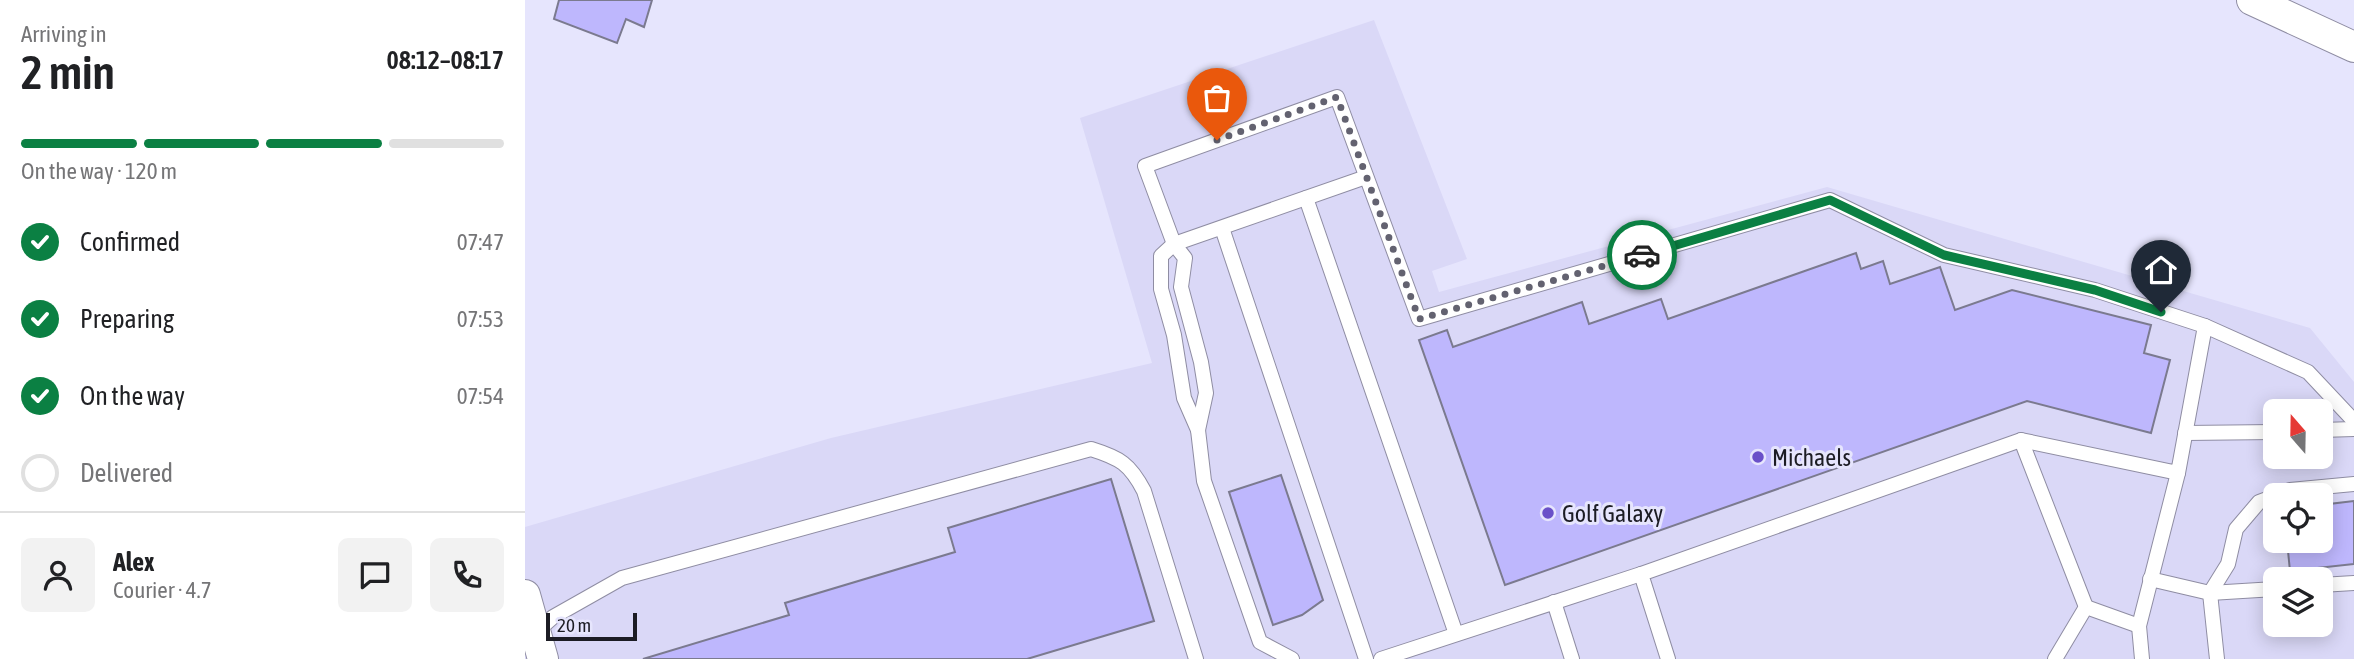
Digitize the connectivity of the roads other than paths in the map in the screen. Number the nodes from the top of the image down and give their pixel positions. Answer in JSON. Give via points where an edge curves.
{"nodes":[{"id":1,"x":2252,"y":0,"type":"edge"},
{"id":2,"x":2354,"y":47,"type":"edge"},
{"id":3,"x":1366,"y":177,"type":"junction"},
{"id":4,"x":1306,"y":198,"type":"junction"},
{"id":5,"x":1222,"y":228,"type":"junction"},
{"id":6,"x":1174,"y":244,"type":"junction"},
{"id":7,"x":2205,"y":326,"type":"junction"},
{"id":8,"x":2354,"y":421,"type":"edge"},
{"id":9,"x":2354,"y":429,"type":"edge"},
{"id":10,"x":1198,"y":430,"type":"junction"},
{"id":11,"x":2333,"y":430,"type":"edge"},
{"id":12,"x":2263,"y":432,"type":"edge"},
{"id":13,"x":2185,"y":433,"type":"junction"},
{"id":14,"x":2021,"y":440,"type":"junction"},
{"id":15,"x":2178,"y":474,"type":"junction"},
{"id":16,"x":2354,"y":484,"type":"edge"},
{"id":17,"x":2333,"y":486,"type":"edge"},
{"id":18,"x":2263,"y":500,"type":"edge"},
{"id":19,"x":1641,"y":574,"type":"junction"},
{"id":20,"x":2150,"y":579,"type":"junction"},
{"id":21,"x":2354,"y":583,"type":"edge"},
{"id":22,"x":2333,"y":584,"type":"edge"},
{"id":23,"x":2263,"y":590,"type":"edge"},
{"id":24,"x":2210,"y":593,"type":"junction"},
{"id":25,"x":525,"y":595,"type":"edge"},
{"id":26,"x":1554,"y":602,"type":"junction"},
{"id":27,"x":2086,"y":607,"type":"junction"},
{"id":28,"x":2140,"y":626,"type":"junction"},
{"id":29,"x":1456,"y":635,"type":"junction"},
{"id":30,"x":539,"y":646,"type":"edge"},
{"id":31,"x":1196,"y":659,"type":"edge"},
{"id":32,"x":1291,"y":659,"type":"edge"},
{"id":33,"x":1366,"y":659,"type":"edge"},
{"id":34,"x":1381,"y":659,"type":"edge"},
{"id":35,"x":1572,"y":659,"type":"edge"},
{"id":36,"x":1668,"y":659,"type":"edge"},
{"id":37,"x":2055,"y":659,"type":"edge"},
{"id":38,"x":2142,"y":659,"type":"edge"},
{"id":39,"x":2217,"y":659,"type":"edge"}],
"edges":[{"from":1,"to":2,"type":"street"},
{"from":3,"to":4,"type":"lane"},
{"from":3,"to":6,"type":"lane","via":[[1337,97],[1145,166]]},
{"from":3,"to":7,"type":"lane","via":[[1419,319],[1830,200],[1944,255],[2095,290]]},
{"from":4,"to":5,"type":"lane"},
{"from":4,"to":29,"type":"lane"},
{"from":5,"to":6,"type":"lane"},
{"from":5,"to":33,"type":"lane"},
{"from":6,"to":10,"type":"lane","via":[[1185,258],[1181,287],[1206,393]]},
{"from":6,"to":10,"type":"lane","via":[[1161,256],[1161,289],[1184,398]]},
{"from":7,"to":8,"type":"lane","via":[[2308,372]]},
{"from":7,"to":13,"type":"lane"},
{"from":9,"to":11,"type":"lane"},
{"from":10,"to":32,"type":"lane","via":[[1205,481],[1260,642]]},
{"from":12,"to":13,"type":"lane"},
{"from":13,"to":15,"type":"lane"},
{"from":14,"to":15,"type":"lane"},
{"from":14,"to":19,"type":"lane"},
{"from":14,"to":27,"type":"lane"},
{"from":15,"to":20,"type":"lane"},
{"from":16,"to":17,"type":"lane"},
{"from":18,"to":24,"type":"lane","via":[[2237,529],[2228,564]]},
{"from":19,"to":26,"type":"lane"},
{"from":19,"to":36,"type":"lane"},
{"from":20,"to":24,"type":"lane"},
{"from":20,"to":28,"type":"lane"},
{"from":21,"to":22,"type":"lane"},
{"from":23,"to":24,"type":"lane"},
{"from":24,"to":39,"type":"lane"},
{"from":25,"to":30,"type":"street"},
{"from":26,"to":29,"type":"lane"},
{"from":26,"to":35,"type":"lane"},
{"from":27,"to":28,"type":"lane"},
{"from":27,"to":37,"type":"lane"},
{"from":28,"to":38,"type":"lane"},
{"from":29,"to":34,"type":"lane"},
{"from":30,"to":31,"type":"lane","via":[[554,617],[622,578],[1091,449],[1114,456],[1134,472],[1144,491]]}]}
